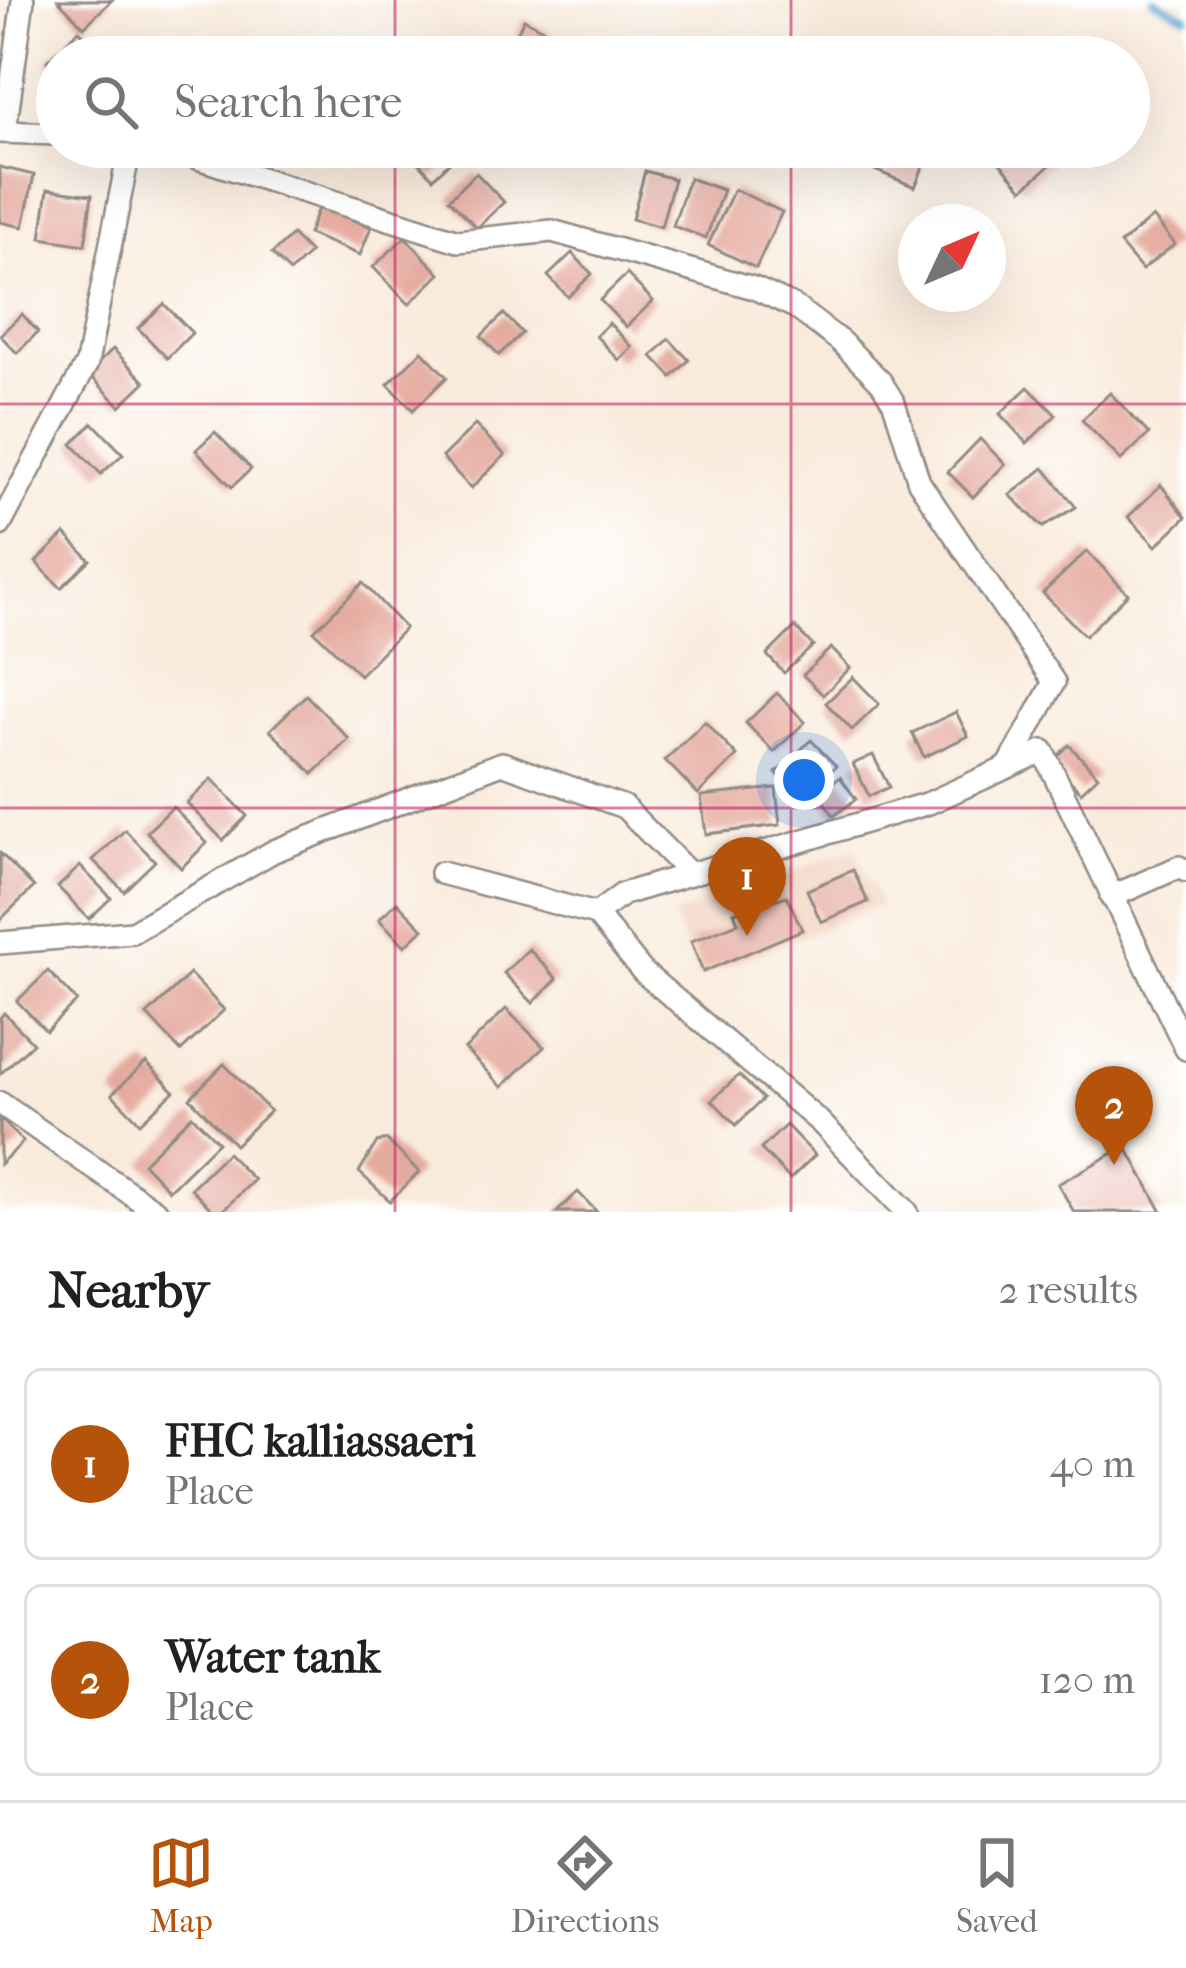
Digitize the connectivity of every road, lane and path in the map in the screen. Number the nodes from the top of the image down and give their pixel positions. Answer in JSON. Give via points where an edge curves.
{"nodes":[{"id":1,"x":23,"y":0,"type":"edge"},
{"id":2,"x":2,"y":132,"type":"edge"},
{"id":3,"x":36,"y":133,"type":"edge"},
{"id":4,"x":126,"y":168,"type":"edge"},
{"id":5,"x":229,"y":168,"type":"edge"},
{"id":6,"x":0,"y":525,"type":"edge"},
{"id":7,"x":1008,"y":767,"type":"junction"},
{"id":8,"x":1186,"y":871,"type":"edge"},
{"id":9,"x":441,"y":873,"type":"dead end"},
{"id":10,"x":690,"y":874,"type":"junction"},
{"id":11,"x":1111,"y":897,"type":"junction"},
{"id":12,"x":596,"y":914,"type":"junction"},
{"id":13,"x":0,"y":943,"type":"edge"},
{"id":14,"x":1186,"y":1049,"type":"edge"},
{"id":15,"x":0,"y":1103,"type":"edge"},
{"id":16,"x":157,"y":1212,"type":"edge"},
{"id":17,"x":907,"y":1212,"type":"edge"}],
"edges":[{"from":1,"to":2,"type":"street"},
{"from":2,"to":3,"type":"street"},
{"from":4,"to":6,"type":"street","via":[[87,363]]},
{"from":5,"to":7,"type":"street","via":[[458,241],[552,231],[754,288],[841,340],[881,382],[919,482],[1054,682]]},
{"from":7,"to":10,"type":"street","via":[[929,803]]},
{"from":7,"to":11,"type":"street","via":[[1043,752]]},
{"from":8,"to":11,"type":"street"},
{"from":9,"to":12,"type":"street"},
{"from":10,"to":12,"type":"street","via":[[622,894]]},
{"from":10,"to":13,"type":"street","via":[[624,807],[502,763],[274,851],[132,932]]},
{"from":11,"to":14,"type":"street"},
{"from":12,"to":17,"type":"street","via":[[643,972],[820,1122]]},
{"from":15,"to":16,"type":"street"}]}
